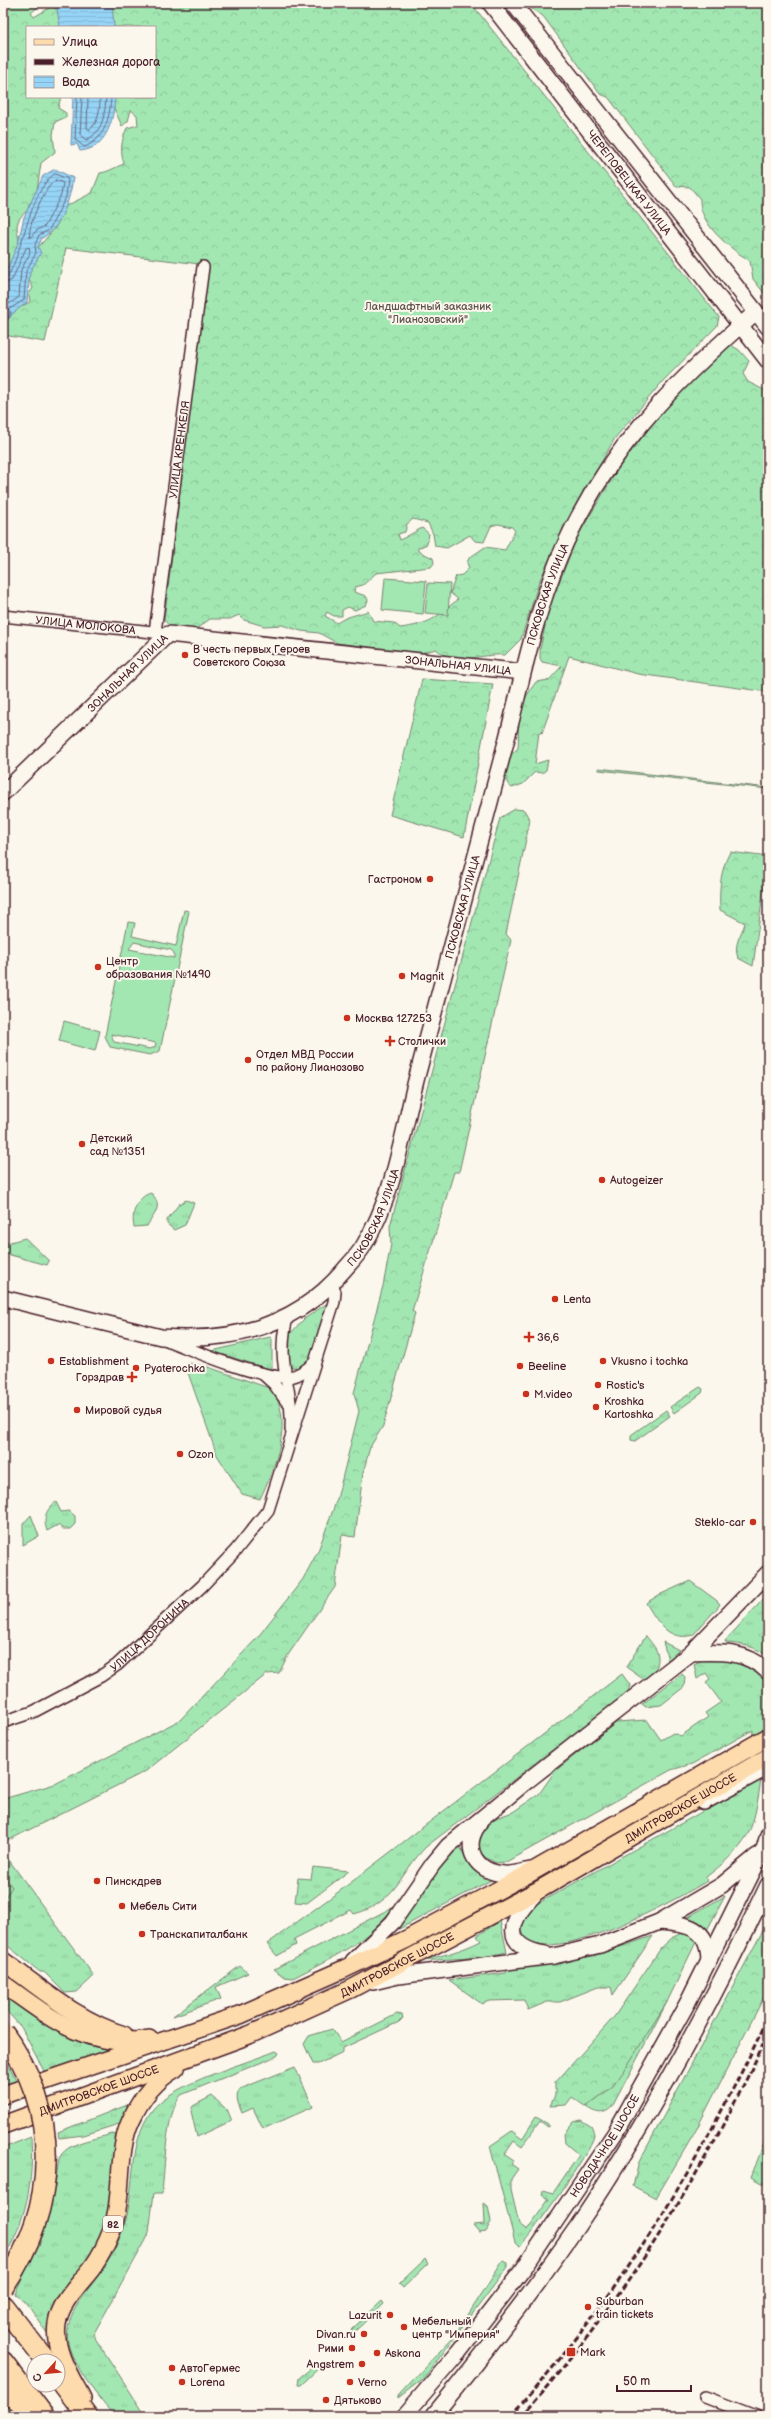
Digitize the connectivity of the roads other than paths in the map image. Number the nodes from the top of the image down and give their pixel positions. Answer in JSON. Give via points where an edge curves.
{"nodes":[{"id":1,"x":490,"y":3,"type":"edge"},
{"id":2,"x":513,"y":3,"type":"edge"},
{"id":3,"x":203,"y":267,"type":"dead end"},
{"id":4,"x":756,"y":312,"type":"junction"},
{"id":5,"x":740,"y":325,"type":"junction"},
{"id":6,"x":768,"y":327,"type":"edge"},
{"id":7,"x":768,"y":361,"type":"edge"},
{"id":8,"x":3,"y":616,"type":"edge"},
{"id":9,"x":162,"y":633,"type":"junction"},
{"id":10,"x":523,"y":672,"type":"junction"},
{"id":11,"x":3,"y":793,"type":"edge"},
{"id":12,"x":332,"y":1284,"type":"junction"},
{"id":13,"x":3,"y":1298,"type":"edge"},
{"id":14,"x":287,"y":1318,"type":"junction"},
{"id":15,"x":161,"y":1337,"type":"junction"},
{"id":16,"x":314,"y":1363,"type":"junction"},
{"id":17,"x":263,"y":1374,"type":"junction"},
{"id":18,"x":284,"y":1377,"type":"junction"},
{"id":19,"x":290,"y":1410,"type":"junction"},
{"id":20,"x":290,"y":1443,"type":"junction"},
{"id":21,"x":768,"y":1573,"type":"edge"},
{"id":22,"x":691,"y":1653,"type":"junction"},
{"id":23,"x":768,"y":1672,"type":"edge"},
{"id":24,"x":3,"y":1722,"type":"edge"},
{"id":25,"x":768,"y":1737,"type":"edge"},
{"id":26,"x":768,"y":1757,"type":"edge"},
{"id":27,"x":768,"y":1767,"type":"edge"},
{"id":28,"x":738,"y":1780,"type":"junction"},
{"id":29,"x":486,"y":1815,"type":"junction"},
{"id":30,"x":767,"y":1844,"type":"edge"},
{"id":31,"x":536,"y":1869,"type":"junction"},
{"id":32,"x":768,"y":1885,"type":"edge"},
{"id":33,"x":537,"y":1891,"type":"junction"},
{"id":34,"x":659,"y":1922,"type":"junction"},
{"id":35,"x":554,"y":1956,"type":"junction"},
{"id":36,"x":709,"y":1960,"type":"junction"},
{"id":37,"x":3,"y":1961,"type":"edge"},
{"id":38,"x":342,"y":1970,"type":"junction"},
{"id":39,"x":3,"y":1984,"type":"edge"},
{"id":40,"x":351,"y":1989,"type":"junction"},
{"id":41,"x":3,"y":2033,"type":"edge"},
{"id":42,"x":183,"y":2034,"type":"junction"},
{"id":43,"x":146,"y":2040,"type":"junction"},
{"id":44,"x":212,"y":2049,"type":"junction"},
{"id":45,"x":3,"y":2095,"type":"edge"},
{"id":46,"x":3,"y":2124,"type":"edge"},
{"id":47,"x":3,"y":2287,"type":"edge"},
{"id":48,"x":3,"y":2306,"type":"edge"},
{"id":49,"x":40,"y":2353,"type":"edge"},
{"id":50,"x":3,"y":2362,"type":"edge"},
{"id":51,"x":66,"y":2388,"type":"edge"},
{"id":52,"x":3,"y":2389,"type":"edge"},
{"id":53,"x":705,"y":2397,"type":"dead end"},
{"id":54,"x":35,"y":2416,"type":"edge"},
{"id":55,"x":44,"y":2416,"type":"edge"},
{"id":56,"x":87,"y":2416,"type":"edge"},
{"id":57,"x":92,"y":2416,"type":"edge"},
{"id":58,"x":404,"y":2416,"type":"edge"},
{"id":59,"x":433,"y":2416,"type":"edge"},
{"id":60,"x":755,"y":2416,"type":"edge"}],
"edges":[{"from":1,"to":5,"type":"main road","name":"ЧЕРЕПОВЕЦКАЯ УЛИЦА"},
{"from":2,"to":4,"type":"main road","name":"ЧЕРЕПОВЕЦКАЯ УЛИЦА"},
{"from":3,"to":9,"type":"street","name":"УЛИЦА КРЕНКЕЛЯ"},
{"from":4,"to":5,"type":"main road","name":"ПСКОВСКАЯ УЛИЦА"},
{"from":4,"to":6,"type":"main road","name":"ЧЕРЕПОВЕЦКАЯ УЛИЦА"},
{"from":5,"to":7,"type":"main road","name":"ЧЕРЕПОВЕЦКАЯ УЛИЦА"},
{"from":5,"to":10,"type":"main road","name":"ПСКОВСКАЯ УЛИЦА","via":[[666,394],[604,473],[559,558],[536,620]]},
{"from":8,"to":9,"type":"street","name":"УЛИЦА МОЛОКОВА"},
{"from":9,"to":10,"type":"main road","name":"ЗОНАЛЬНАЯ УЛИЦА"},
{"from":9,"to":11,"type":"main road","name":"ЗОНАЛЬНАЯ УЛИЦА"},
{"from":10,"to":12,"type":"main road","name":"ПСКОВСКАЯ УЛИЦА","via":[[413,1089],[394,1172],[363,1247]]},
{"from":12,"to":14,"type":"main road","name":"ПСКОВСКАЯ УЛИЦА","via":[[301,1310]]},
{"from":12,"to":16,"type":"street","via":[[335,1292],[334,1302]]},
{"from":13,"to":15,"type":"main road","name":"ПСКОВСКАЯ УЛИЦА"},
{"from":14,"to":15,"type":"main road","name":"ПСКОВСКАЯ УЛИЦА","via":[[263,1327],[215,1337]]},
{"from":14,"to":18,"type":"street","via":[[282,1335]]},
{"from":15,"to":17,"type":"street","via":[[202,1355]]},
{"from":16,"to":18,"type":"street","via":[[303,1372]]},
{"from":16,"to":20,"type":"street"},
{"from":17,"to":18,"type":"street"},
{"from":17,"to":19,"type":"street","via":[[281,1392]]},
{"from":18,"to":19,"type":"street"},
{"from":19,"to":20,"type":"street"},
{"from":20,"to":24,"type":"street","name":"УЛИЦА ДОРОНИНА","via":[[268,1510],[236,1550],[202,1586],[117,1665],[101,1676],[33,1712]]},
{"from":21,"to":22,"type":"main road"},
{"from":22,"to":23,"type":"main road","via":[[734,1653],[755,1661]]},
{"from":22,"to":29,"type":"main road"},
{"from":25,"to":31,"type":"main road","name":"ДМИТРОВСКОЕ ШОССЕ"},
{"from":26,"to":28,"type":"main road","name":"ДМИТРОВСКОЕ ШОССЕ"},
{"from":27,"to":28,"type":"main road"},
{"from":28,"to":33,"type":"main road","name":"ДМИТРОВСКОЕ ШОССЕ"},
{"from":29,"to":31,"type":"main road","via":[[470,1840],[470,1850],[484,1868],[505,1874]]},
{"from":29,"to":38,"type":"main road","via":[[448,1846],[394,1922],[371,1946]]},
{"from":30,"to":34,"type":"main road","via":[[722,1885]]},
{"from":30,"to":36,"type":"main road","name":"НОВОДАЧНОЕ ШОССЕ"},
{"from":31,"to":38,"type":"main road","name":"ДМИТРОВСКОЕ ШОССЕ","via":[[407,1939]]},
{"from":32,"to":59,"type":"main road","name":"НОВОДАЧНОЕ ШОССЕ","via":[[707,2007],[624,2154],[576,2228]]},
{"from":33,"to":35,"type":"main road","via":[[517,1913],[513,1926],[514,1936],[525,1948]]},
{"from":33,"to":40,"type":"main road","name":"ДМИТРОВСКОЕ ШОССЕ"},
{"from":34,"to":35,"type":"main road","via":[[600,1945]]},
{"from":34,"to":36,"type":"main road","via":[[687,1926],[698,1931],[709,1948]]},
{"from":35,"to":40,"type":"main road","via":[[398,1976]]},
{"from":36,"to":58,"type":"main road","name":"НОВОДАЧНОЕ ШОССЕ","via":[[615,2133],[563,2212],[463,2346]]},
{"from":37,"to":43,"type":"main road","via":[[95,2024],[110,2031]]},
{"from":38,"to":42,"type":"main road","name":"ДМИТРОВСКОЕ ШОССЕ","via":[[261,2007]]},
{"from":39,"to":43,"type":"main road","via":[[69,2029],[106,2040]]},
{"from":40,"to":44,"type":"main road","name":"ДМИТРОВСКОЕ ШОССЕ"},
{"from":41,"to":47,"type":"highway","bridge":true,"via":[[28,2073],[39,2102],[47,2160],[44,2187],[30,2240]]},
{"from":42,"to":43,"type":"main road"},
{"from":42,"to":45,"type":"main road","name":"ДМИТРОВСКОЕ ШОССЕ"},
{"from":44,"to":46,"type":"main road","name":"ДМИТРОВСКОЕ ШОССЕ"},
{"from":44,"to":57,"type":"main road","number":"82","via":[[168,2073],[155,2083],[142,2100],[130,2121],[118,2207],[111,2231],[92,2267],[61,2310],[57,2324],[57,2340],[62,2359]]},
{"from":48,"to":49,"type":"highway"},
{"from":50,"to":55,"type":"highway"},
{"from":51,"to":56,"type":"highway"},
{"from":52,"to":54,"type":"highway"},
{"from":53,"to":60,"type":"street"}]}
